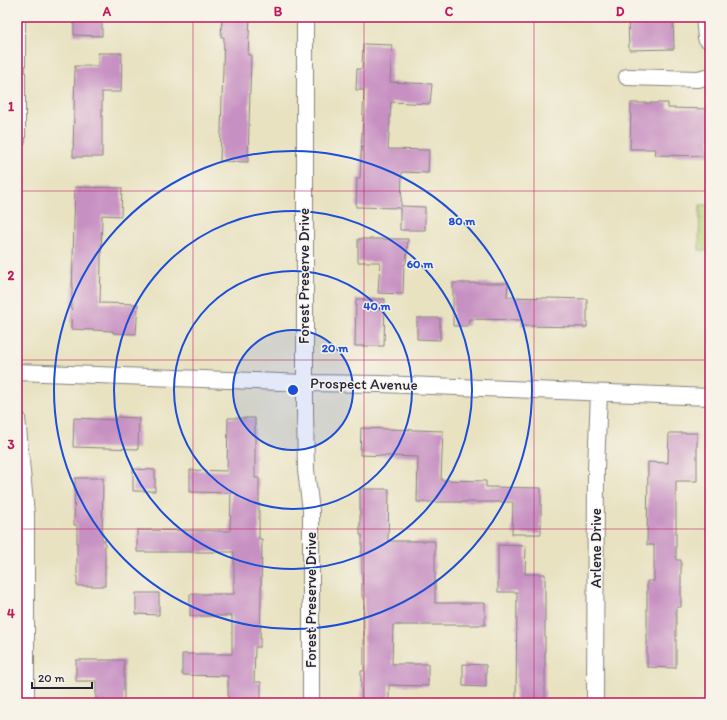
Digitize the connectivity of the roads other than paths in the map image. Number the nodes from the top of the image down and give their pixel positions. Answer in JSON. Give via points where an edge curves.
{"nodes":[{"id":1,"x":17,"y":17,"type":"edge"},
{"id":2,"x":305,"y":17,"type":"edge"},
{"id":3,"x":704,"y":17,"type":"edge"},
{"id":4,"x":710,"y":41,"type":"edge"},
{"id":5,"x":710,"y":76,"type":"edge"},
{"id":6,"x":627,"y":77,"type":"dead end"},
{"id":7,"x":17,"y":141,"type":"edge"},
{"id":8,"x":17,"y":372,"type":"edge"},
{"id":9,"x":305,"y":383,"type":"junction"},
{"id":10,"x":599,"y":393,"type":"junction"},
{"id":11,"x":710,"y":397,"type":"edge"},
{"id":12,"x":17,"y":418,"type":"edge"},
{"id":13,"x":26,"y":703,"type":"edge"},
{"id":14,"x":311,"y":703,"type":"edge"},
{"id":15,"x":595,"y":703,"type":"edge"}],
"edges":[{"from":1,"to":7,"type":"street"},
{"from":2,"to":9,"type":"street","name":"Forest Preserve Drive"},
{"from":3,"to":4,"type":"street","via":[[706,38]]},
{"from":5,"to":6,"type":"street","via":[[698,79]]},
{"from":8,"to":9,"type":"street","name":"Prospect Avenue"},
{"from":9,"to":10,"type":"street","name":"Prospect Avenue"},
{"from":9,"to":14,"type":"street","name":"Forest Preserve Drive","via":[[306,470],[311,511]]},
{"from":10,"to":11,"type":"street","name":"Prospect Avenue"},
{"from":10,"to":15,"type":"street","name":"Arlene Drive","via":[[596,468]]},
{"from":12,"to":13,"type":"street","via":[[26,515]]}]}
